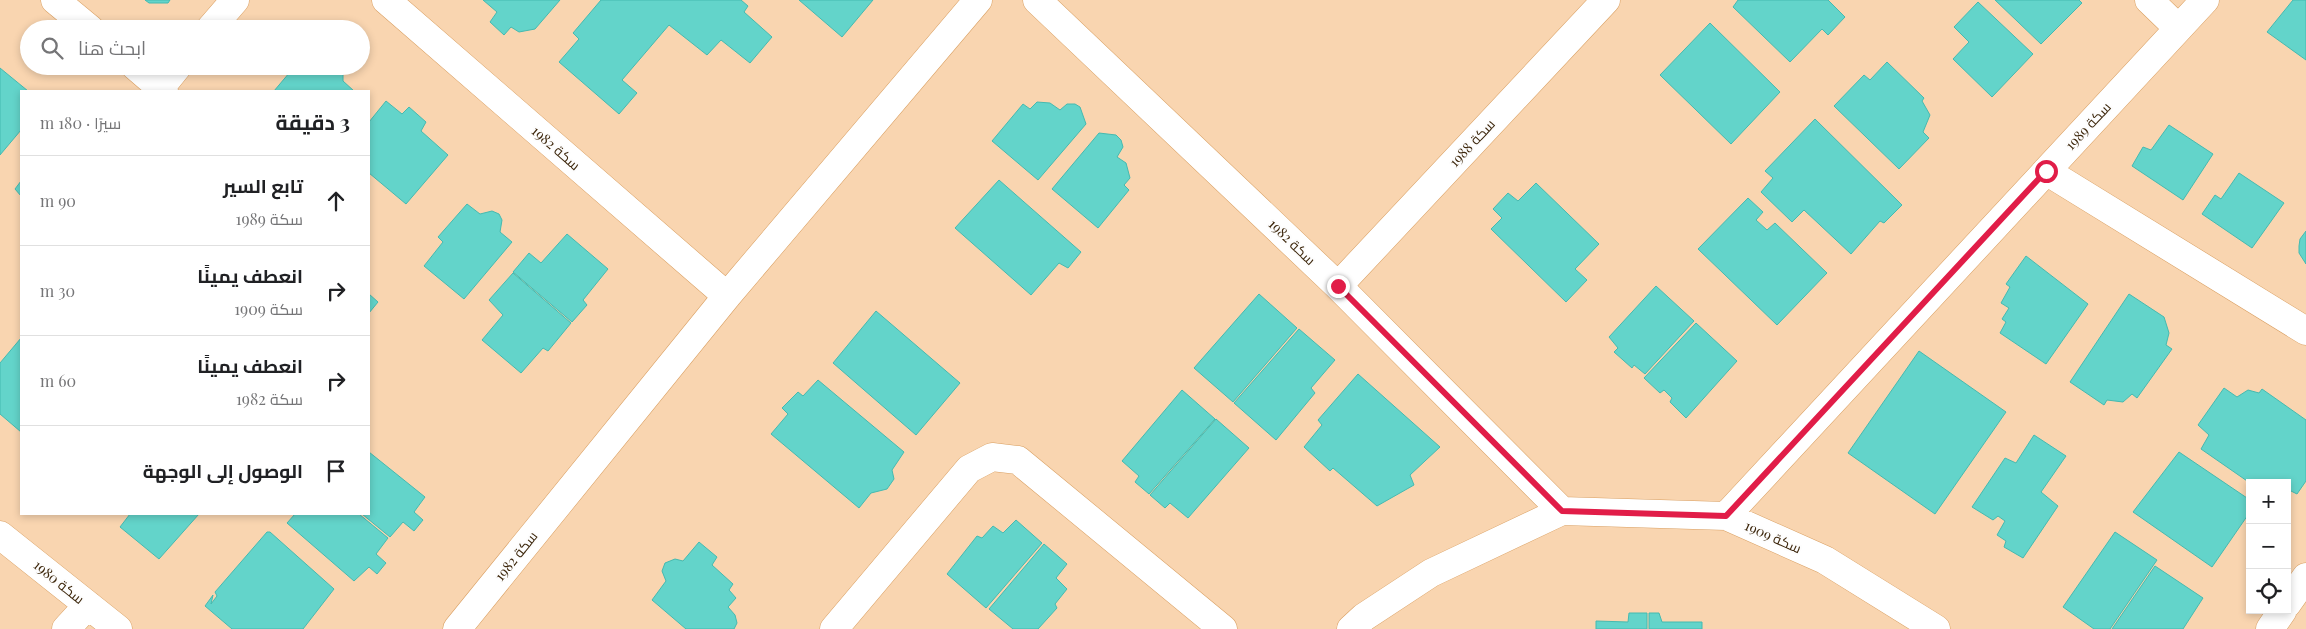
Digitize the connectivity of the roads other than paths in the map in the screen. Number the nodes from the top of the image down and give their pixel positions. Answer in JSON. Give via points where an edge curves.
{"nodes":[{"id":1,"x":55,"y":0,"type":"edge"},
{"id":2,"x":235,"y":0,"type":"edge"},
{"id":3,"x":386,"y":0,"type":"edge"},
{"id":4,"x":978,"y":0,"type":"edge"},
{"id":5,"x":1038,"y":0,"type":"edge"},
{"id":6,"x":1606,"y":0,"type":"edge"},
{"id":7,"x":2149,"y":0,"type":"edge"},
{"id":8,"x":2204,"y":0,"type":"edge"},
{"id":9,"x":79,"y":20,"type":"edge"},
{"id":10,"x":218,"y":20,"type":"edge"},
{"id":11,"x":2178,"y":28,"type":"junction"},
{"id":12,"x":146,"y":75,"type":"edge"},
{"id":13,"x":172,"y":75,"type":"edge"},
{"id":14,"x":162,"y":89,"type":"edge"},
{"id":15,"x":2046,"y":171,"type":"junction"},
{"id":16,"x":1338,"y":286,"type":"junction"},
{"id":17,"x":727,"y":296,"type":"junction"},
{"id":18,"x":2306,"y":331,"type":"edge"},
{"id":19,"x":1562,"y":511,"type":"junction"},
{"id":20,"x":1726,"y":516,"type":"junction"},
{"id":21,"x":0,"y":535,"type":"edge"},
{"id":22,"x":2306,"y":577,"type":"edge"},
{"id":23,"x":2291,"y":598,"type":"edge"},
{"id":24,"x":88,"y":605,"type":"junction"},
{"id":25,"x":2280,"y":614,"type":"edge"},
{"id":26,"x":66,"y":629,"type":"edge"},
{"id":27,"x":118,"y":629,"type":"edge"},
{"id":28,"x":457,"y":629,"type":"edge"},
{"id":29,"x":834,"y":629,"type":"edge"},
{"id":30,"x":1223,"y":629,"type":"edge"},
{"id":31,"x":1351,"y":629,"type":"edge"},
{"id":32,"x":1936,"y":629,"type":"edge"},
{"id":33,"x":2270,"y":629,"type":"edge"}],
"edges":[{"from":1,"to":9,"type":"street"},
{"from":2,"to":10,"type":"street"},
{"from":3,"to":17,"type":"street","name":"سكة 1982"},
{"from":4,"to":17,"type":"street","name":"سكة 1982"},
{"from":5,"to":16,"type":"street","name":"سكة 1982"},
{"from":6,"to":16,"type":"street","name":"سكة 1988"},
{"from":7,"to":11,"type":"street"},
{"from":8,"to":11,"type":"street","name":"سكة 1989"},
{"from":11,"to":15,"type":"street","name":"سكة 1989"},
{"from":12,"to":14,"type":"street"},
{"from":13,"to":14,"type":"street"},
{"from":15,"to":18,"type":"street"},
{"from":15,"to":20,"type":"street","name":"سكة 1989"},
{"from":16,"to":19,"type":"street","name":"سكة 1982"},
{"from":17,"to":28,"type":"street","name":"سكة 1982"},
{"from":19,"to":20,"type":"street","name":"سكة 1909"},
{"from":19,"to":31,"type":"street","name":"سكة 1909","via":[[1432,573]]},
{"from":20,"to":32,"type":"street","name":"سكة 1909","via":[[1825,560]]},
{"from":21,"to":24,"type":"street","name":"سكة 1980"},
{"from":22,"to":23,"type":"street"},
{"from":24,"to":26,"type":"street"},
{"from":24,"to":27,"type":"street","name":"سكة 1980"},
{"from":25,"to":33,"type":"street"},
{"from":29,"to":30,"type":"street","via":[[969,469],[992,457],[1018,460]]}]}
